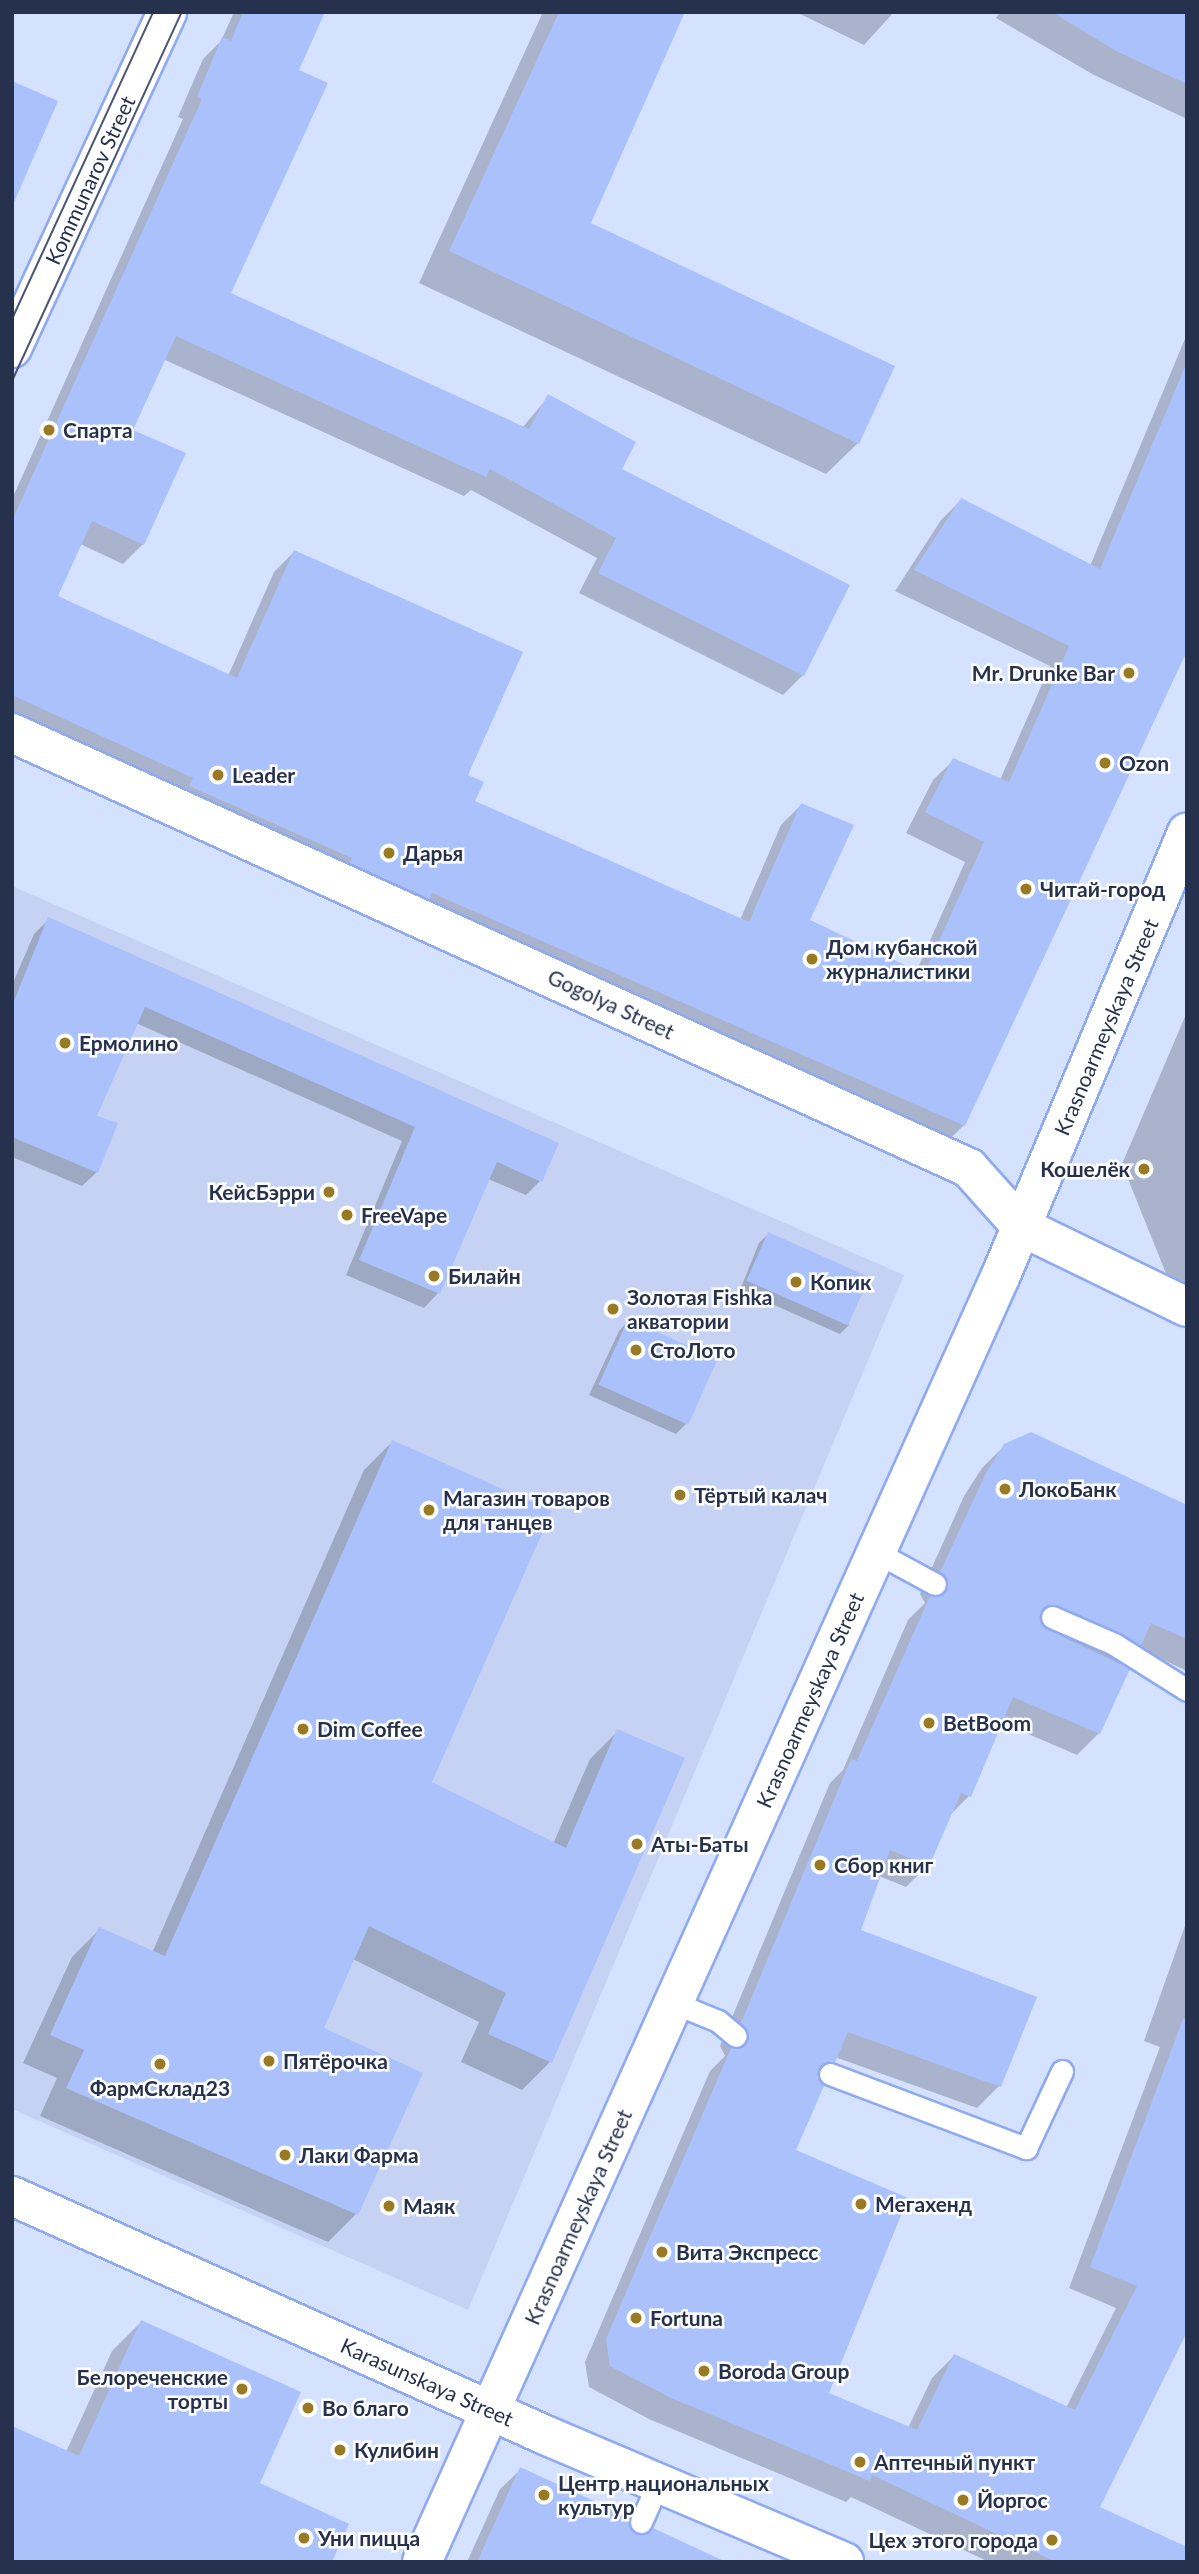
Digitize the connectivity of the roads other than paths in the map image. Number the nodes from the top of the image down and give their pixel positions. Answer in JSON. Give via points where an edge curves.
{"nodes":[{"id":1,"x":167,"y":12,"type":"edge"},
{"id":2,"x":14,"y":340,"type":"edge"},
{"id":3,"x":12,"y":733,"type":"edge"},
{"id":4,"x":1187,"y":834,"type":"edge"},
{"id":5,"x":1021,"y":1227,"type":"junction"},
{"id":6,"x":1187,"y":1307,"type":"edge"},
{"id":7,"x":876,"y":1552,"type":"junction"},
{"id":8,"x":935,"y":1584,"type":"dead end"},
{"id":9,"x":1052,"y":1617,"type":"dead end"},
{"id":10,"x":1187,"y":1690,"type":"edge"},
{"id":11,"x":674,"y":2003,"type":"junction"},
{"id":12,"x":736,"y":2036,"type":"dead end"},
{"id":13,"x":1062,"y":2071,"type":"dead end"},
{"id":14,"x":830,"y":2074,"type":"dead end"},
{"id":15,"x":12,"y":2196,"type":"edge"},
{"id":16,"x":491,"y":2411,"type":"junction"},
{"id":17,"x":658,"y":2483,"type":"junction"},
{"id":18,"x":641,"y":2522,"type":"dead end"},
{"id":19,"x":422,"y":2562,"type":"edge"},
{"id":20,"x":844,"y":2562,"type":"edge"}],
"edges":[{"from":1,"to":2,"type":"street","name":"Kommunarov Street"},
{"from":3,"to":5,"type":"street","name":"Gogolya Street","via":[[969,1168]]},
{"from":4,"to":5,"type":"street","name":"Krasnoarmeyskaya Street"},
{"from":5,"to":6,"type":"street","name":"Gogolya Street"},
{"from":5,"to":7,"type":"street","name":"Krasnoarmeyskaya Street"},
{"from":7,"to":8,"type":"lane"},
{"from":7,"to":11,"type":"street","name":"Krasnoarmeyskaya Street"},
{"from":9,"to":10,"type":"lane","via":[[1114,1644]]},
{"from":11,"to":12,"type":"lane","via":[[718,2021]]},
{"from":11,"to":16,"type":"street","name":"Krasnoarmeyskaya Street"},
{"from":13,"to":14,"type":"lane","via":[[1026,2148]]},
{"from":15,"to":16,"type":"street","name":"Karasunskaya Street"},
{"from":16,"to":17,"type":"street","name":"Karasunskaya Street"},
{"from":16,"to":19,"type":"street","name":"Krasnoarmeyskaya Street"},
{"from":17,"to":18,"type":"lane"},
{"from":17,"to":20,"type":"street","name":"Karasunskaya Street"}]}
